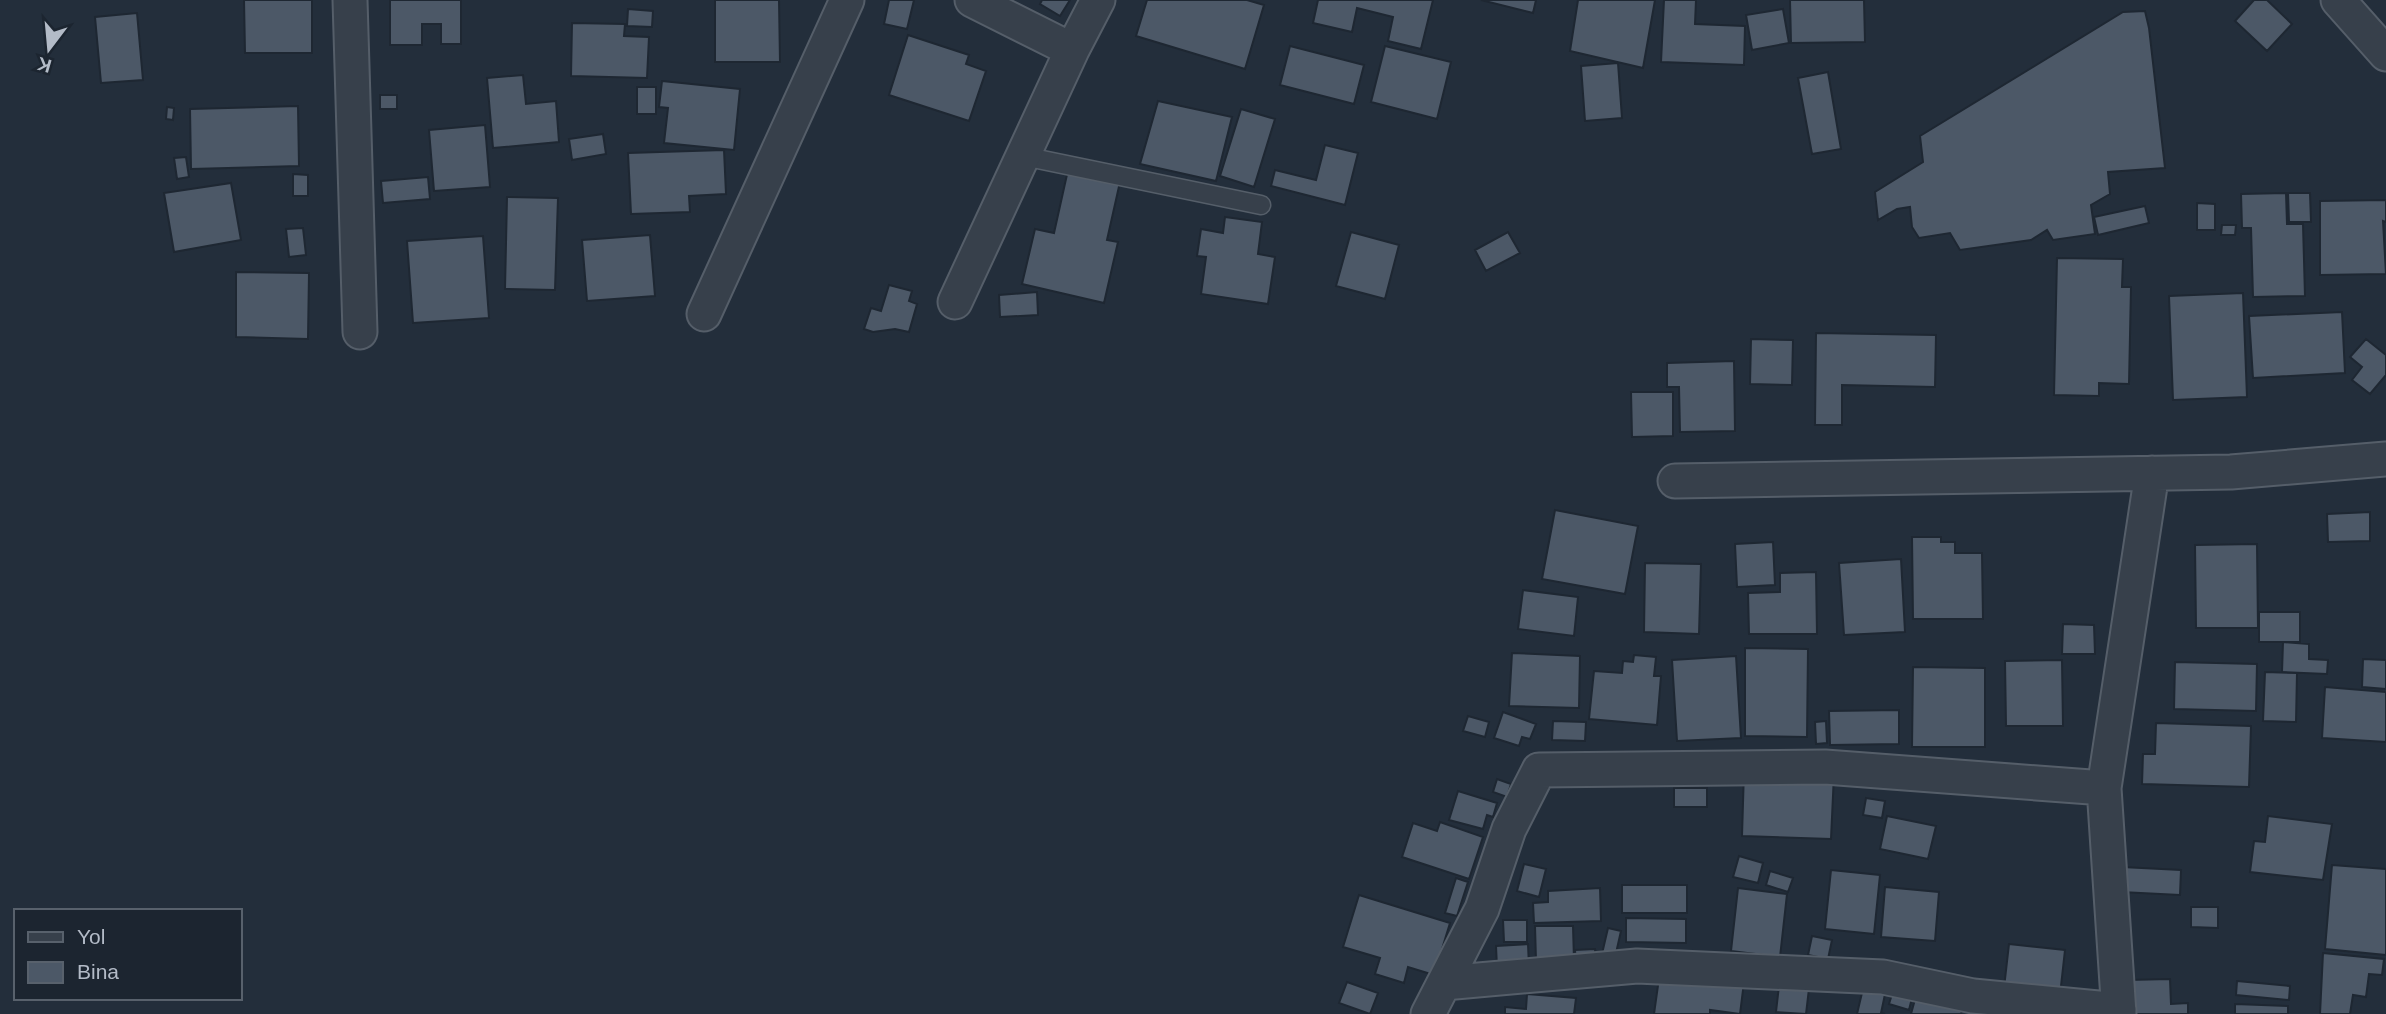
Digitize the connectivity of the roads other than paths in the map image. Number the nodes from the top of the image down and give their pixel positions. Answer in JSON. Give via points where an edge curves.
{"nodes":[{"id":1,"x":350,"y":0,"type":"edge"},
{"id":2,"x":848,"y":0,"type":"edge"},
{"id":3,"x":972,"y":0,"type":"edge"},
{"id":4,"x":1098,"y":0,"type":"edge"},
{"id":5,"x":2338,"y":0,"type":"edge"},
{"id":6,"x":1072,"y":50,"type":"junction"},
{"id":7,"x":2386,"y":54,"type":"edge"},
{"id":8,"x":1023,"y":156,"type":"junction"},
{"id":9,"x":1261,"y":205,"type":"dead end"},
{"id":10,"x":954,"y":302,"type":"dead end"},
{"id":11,"x":704,"y":314,"type":"dead end"},
{"id":12,"x":360,"y":332,"type":"dead end"},
{"id":13,"x":2386,"y":438,"type":"edge"},
{"id":14,"x":2372,"y":460,"type":"edge"},
{"id":15,"x":2152,"y":473,"type":"junction"},
{"id":16,"x":1675,"y":481,"type":"dead end"},
{"id":17,"x":2104,"y":788,"type":"junction"},
{"id":18,"x":1444,"y":983,"type":"junction"},
{"id":19,"x":2119,"y":1012,"type":"edge"},
{"id":20,"x":1427,"y":1014,"type":"edge"}],
"edges":[{"from":1,"to":12,"type":"street"},
{"from":2,"to":11,"type":"street"},
{"from":3,"to":6,"type":"street"},
{"from":4,"to":6,"type":"street"},
{"from":5,"to":7,"type":"street"},
{"from":6,"to":8,"type":"street"},
{"from":8,"to":9,"type":"lane"},
{"from":8,"to":10,"type":"street"},
{"from":13,"to":14,"type":"street"},
{"from":14,"to":15,"type":"street","via":[[2231,472]]},
{"from":15,"to":16,"type":"street"},
{"from":15,"to":17,"type":"street"},
{"from":17,"to":18,"type":"street","via":[[1825,767],[1539,770],[1509,829],[1482,909]]},
{"from":17,"to":19,"type":"street"},
{"from":18,"to":19,"type":"street","via":[[1637,966],[1883,977],[1973,996]]},
{"from":18,"to":20,"type":"street"}]}
